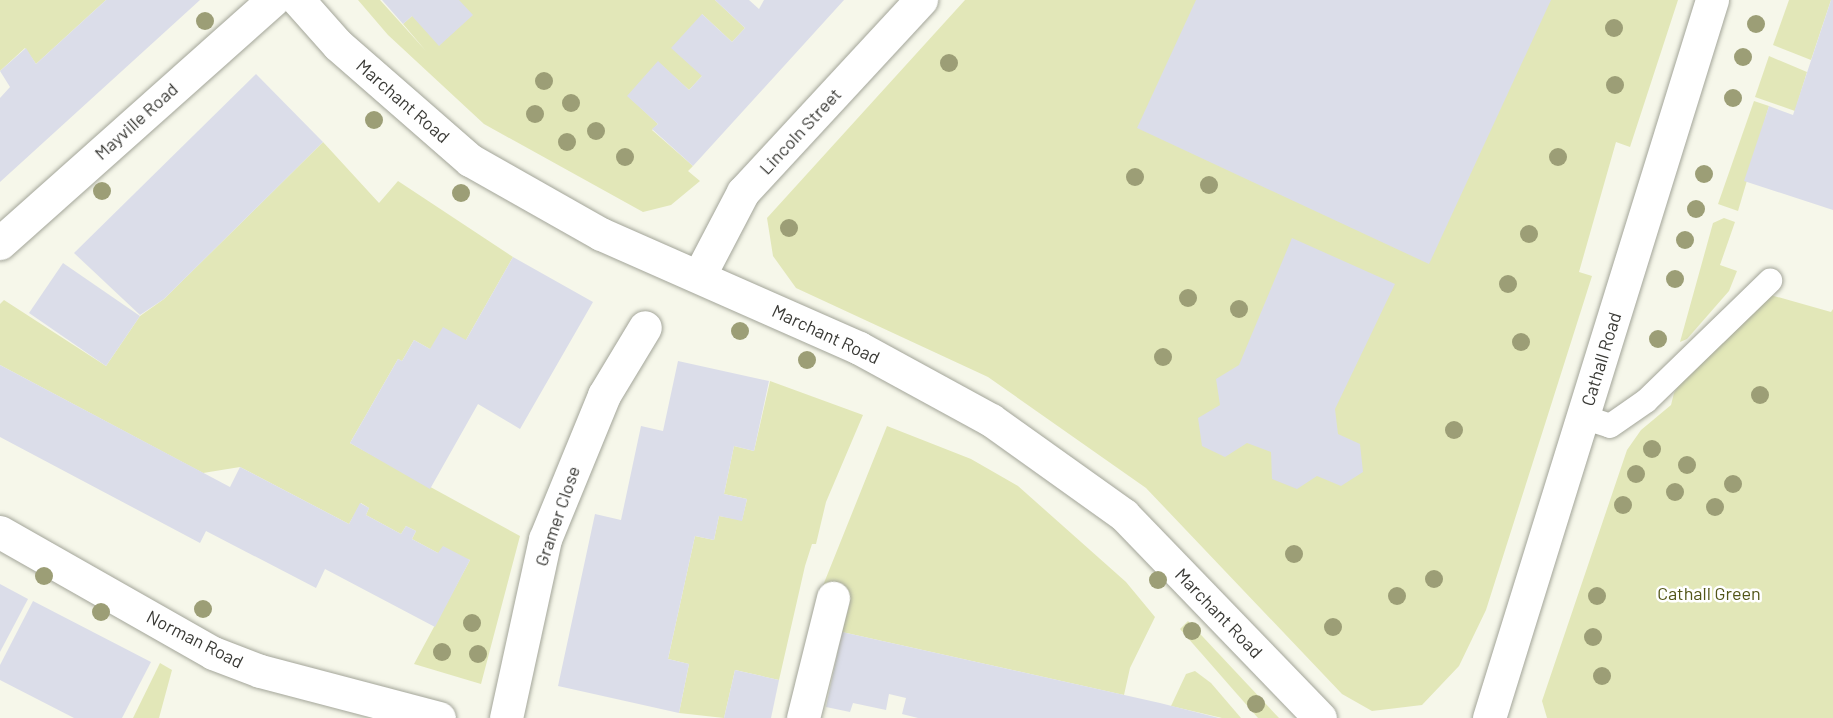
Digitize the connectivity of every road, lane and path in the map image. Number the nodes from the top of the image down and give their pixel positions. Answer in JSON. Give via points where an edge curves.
{"nodes":[{"id":1,"x":273,"y":0,"type":"edge"},
{"id":2,"x":298,"y":0,"type":"edge"},
{"id":3,"x":921,"y":0,"type":"edge"},
{"id":4,"x":1712,"y":0,"type":"edge"},
{"id":5,"x":0,"y":243,"type":"edge"},
{"id":6,"x":699,"y":276,"type":"junction"},
{"id":7,"x":1770,"y":281,"type":"dead end"},
{"id":8,"x":645,"y":327,"type":"dead end"},
{"id":9,"x":1583,"y":417,"type":"junction"},
{"id":10,"x":0,"y":532,"type":"edge"},
{"id":11,"x":833,"y":598,"type":"dead end"},
{"id":12,"x":439,"y":718,"type":"edge"},
{"id":13,"x":506,"y":718,"type":"edge"},
{"id":14,"x":803,"y":718,"type":"edge"},
{"id":15,"x":1320,"y":718,"type":"edge"},
{"id":16,"x":1489,"y":718,"type":"edge"}],
"edges":[{"from":1,"to":5,"type":"street","name":"Mayville Road"},
{"from":2,"to":6,"type":"street","name":"Marchant Road","via":[[339,45],[470,160],[601,234]]},
{"from":3,"to":6,"type":"street","name":"Lincoln Street","via":[[742,192]]},
{"from":4,"to":9,"type":"street","name":"Cathall Road"},
{"from":6,"to":15,"type":"street","name":"Marchant Road","via":[[896,366],[991,420],[1124,515]]},
{"from":7,"to":9,"type":"lane","via":[[1646,401],[1610,426]]},
{"from":8,"to":13,"type":"street","name":"Gramer Close","via":[[604,395],[549,529]]},
{"from":9,"to":16,"type":"street","name":"Cathall Road"},
{"from":10,"to":12,"type":"street","name":"Norman Road","via":[[213,652],[260,671]]},
{"from":11,"to":14,"type":"street"}]}
